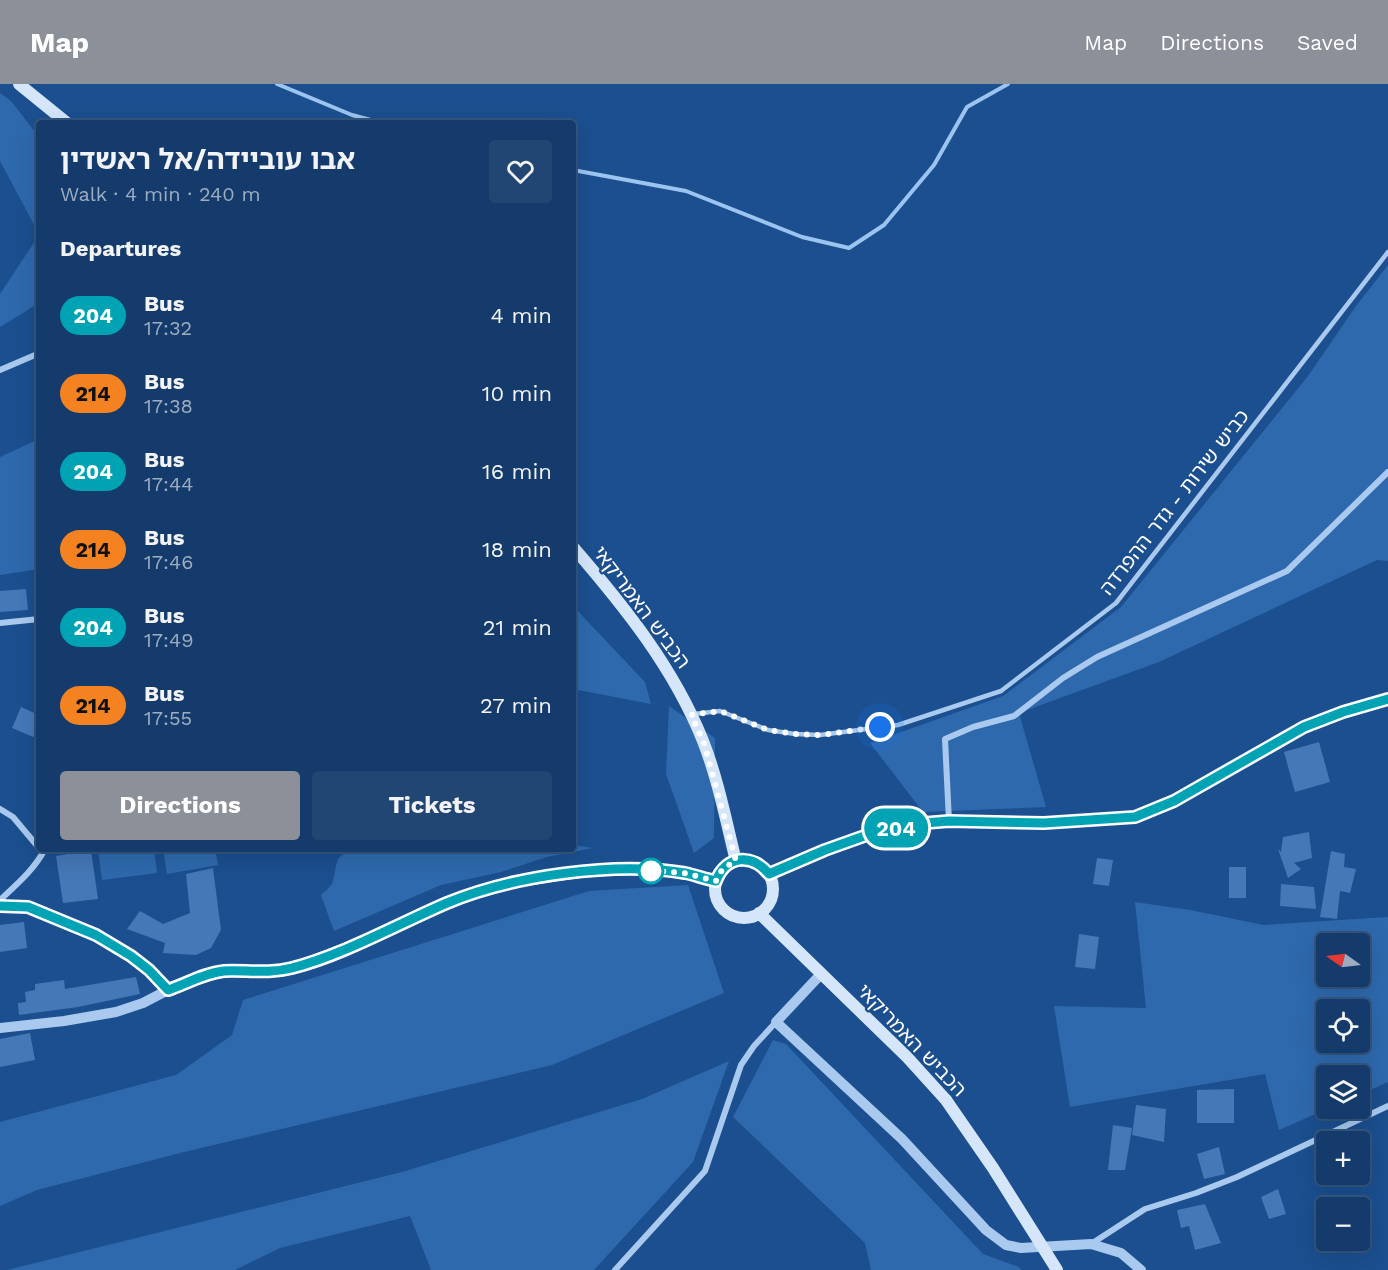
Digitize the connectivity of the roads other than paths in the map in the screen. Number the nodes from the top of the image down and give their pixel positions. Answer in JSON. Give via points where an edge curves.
{"nodes":[{"id":1,"x":19,"y":84,"type":"edge"},
{"id":2,"x":63,"y":120,"type":"edge"},
{"id":3,"x":1388,"y":252,"type":"edge"},
{"id":4,"x":34,"y":355,"type":"dead end"},
{"id":5,"x":0,"y":370,"type":"edge"},
{"id":6,"x":1388,"y":472,"type":"edge"},
{"id":7,"x":576,"y":550,"type":"edge"},
{"id":8,"x":36,"y":619,"type":"edge"},
{"id":9,"x":0,"y":623,"type":"edge"},
{"id":10,"x":1388,"y":699,"type":"edge"},
{"id":11,"x":691,"y":715,"type":"junction"},
{"id":12,"x":0,"y":809,"type":"edge"},
{"id":13,"x":949,"y":821,"type":"junction"},
{"id":14,"x":36,"y":842,"type":"edge"},
{"id":15,"x":40,"y":852,"type":"edge"},
{"id":16,"x":736,"y":861,"type":"junction"},
{"id":17,"x":769,"y":874,"type":"junction"},
{"id":18,"x":716,"y":881,"type":"junction"},
{"id":19,"x":0,"y":900,"type":"edge"},
{"id":20,"x":0,"y":906,"type":"edge"},
{"id":21,"x":759,"y":913,"type":"junction"},
{"id":22,"x":821,"y":974,"type":"junction"},
{"id":23,"x":168,"y":990,"type":"junction"},
{"id":24,"x":776,"y":1022,"type":"junction"},
{"id":25,"x":0,"y":1028,"type":"edge"},
{"id":26,"x":1388,"y":1106,"type":"edge"},
{"id":27,"x":1091,"y":1244,"type":"junction"},
{"id":28,"x":615,"y":1270,"type":"edge"},
{"id":29,"x":1057,"y":1270,"type":"edge"},
{"id":30,"x":1141,"y":1270,"type":"edge"}],
"edges":[{"from":1,"to":2,"type":"main road"},
{"from":3,"to":11,"type":"lane","name":"כביש שירות - גדר ההפרדה","via":[[1116,603],[1001,691],[898,725],[820,735],[768,730],[720,711]]},
{"from":4,"to":5,"type":"street"},
{"from":6,"to":13,"type":"street","via":[[1287,571],[1098,657],[1014,716],[945,739]]},
{"from":7,"to":11,"type":"main road","name":"הכביש האמריקאי","via":[[669,671]]},
{"from":8,"to":9,"type":"street"},
{"from":10,"to":13,"type":"street","via":[[1304,727],[1174,801],[1135,817],[1034,824]]},
{"from":11,"to":16,"type":"main road","name":"הכביש האמריקאי","via":[[704,743]]},
{"from":12,"to":14,"type":"street"},
{"from":13,"to":17,"type":"street","via":[[881,830]]},
{"from":15,"to":19,"type":"street","via":[[25,876]]},
{"from":16,"to":17,"type":"main road","via":[[755,862]]},
{"from":16,"to":18,"type":"main road","via":[[723,868]]},
{"from":17,"to":21,"type":"main road","via":[[770,900]]},
{"from":18,"to":21,"type":"main road","via":[[717,901],[731,915],[740,918]]},
{"from":18,"to":23,"type":"street","via":[[684,873],[641,870],[593,871],[501,885],[449,902],[292,968],[276,972],[224,971]]},
{"from":20,"to":23,"type":"street","via":[[28,907],[96,935],[131,956]]},
{"from":21,"to":22,"type":"main road","name":"הכביש האמריקאי"},
{"from":22,"to":24,"type":"street"},
{"from":22,"to":29,"type":"main road","name":"הכביש האמריקאי","bridge":true,"via":[[946,1100]]},
{"from":23,"to":25,"type":"street","via":[[116,1012]]},
{"from":24,"to":27,"type":"street","via":[[902,1139],[986,1230],[1006,1245],[1021,1248]]},
{"from":24,"to":28,"type":"street","via":[[741,1065],[705,1171]]},
{"from":26,"to":27,"type":"street","via":[[1237,1177],[1145,1209]]},
{"from":27,"to":30,"type":"street","via":[[1121,1253]]}]}
